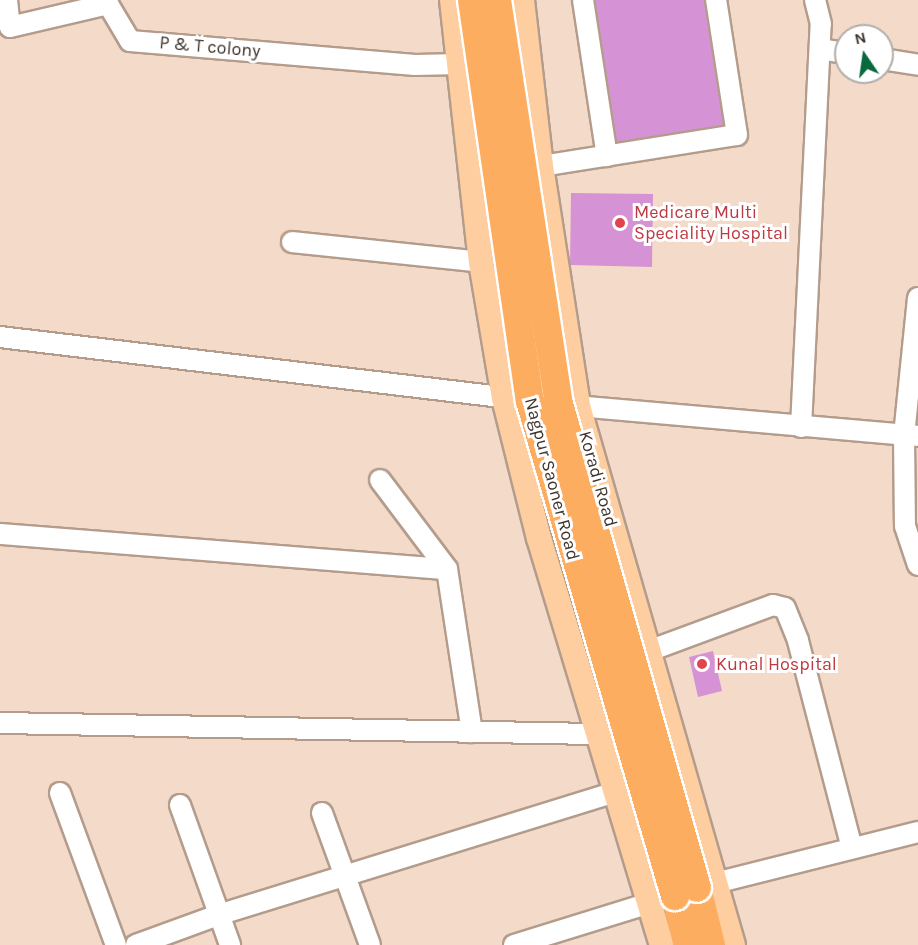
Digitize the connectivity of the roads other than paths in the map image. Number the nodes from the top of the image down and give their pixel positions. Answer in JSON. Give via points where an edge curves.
{"nodes":[{"id":1,"x":7,"y":0,"type":"edge"},
{"id":2,"x":452,"y":0,"type":"edge"},
{"id":3,"x":472,"y":0,"type":"edge"},
{"id":4,"x":497,"y":0,"type":"edge"},
{"id":5,"x":522,"y":0,"type":"edge"},
{"id":6,"x":583,"y":0,"type":"edge"},
{"id":7,"x":716,"y":0,"type":"edge"},
{"id":8,"x":815,"y":0,"type":"edge"},
{"id":9,"x":110,"y":2,"type":"edge"},
{"id":10,"x":5,"y":28,"type":"edge"},
{"id":11,"x":820,"y":49,"type":"junction"},
{"id":12,"x":834,"y":51,"type":"edge"},
{"id":13,"x":894,"y":61,"type":"edge"},
{"id":14,"x":461,"y":64,"type":"junction"},
{"id":15,"x":918,"y":65,"type":"edge"},
{"id":16,"x":607,"y":156,"type":"junction"},
{"id":17,"x":541,"y":166,"type":"junction"},
{"id":18,"x":292,"y":242,"type":"dead end"},
{"id":19,"x":481,"y":262,"type":"junction"},
{"id":20,"x":918,"y":298,"type":"edge"},
{"id":21,"x":0,"y":337,"type":"edge"},
{"id":22,"x":504,"y":398,"type":"junction"},
{"id":23,"x":578,"y":406,"type":"junction"},
{"id":24,"x":801,"y":427,"type":"junction"},
{"id":25,"x":911,"y":435,"type":"edge"},
{"id":26,"x":380,"y":480,"type":"dead end"},
{"id":27,"x":0,"y":534,"type":"edge"},
{"id":28,"x":918,"y":565,"type":"edge"},
{"id":29,"x":447,"y":569,"type":"junction"},
{"id":30,"x":646,"y":652,"type":"junction"},
{"id":31,"x":0,"y":723,"type":"edge"},
{"id":32,"x":472,"y":732,"type":"junction"},
{"id":33,"x":597,"y":734,"type":"junction"},
{"id":34,"x":615,"y":792,"type":"junction"},
{"id":35,"x":60,"y":793,"type":"dead end"},
{"id":36,"x":180,"y":805,"type":"dead end"},
{"id":37,"x":322,"y":813,"type":"dead end"},
{"id":38,"x":918,"y":832,"type":"edge"},
{"id":39,"x":852,"y":848,"type":"junction"},
{"id":40,"x":347,"y":875,"type":"junction"},
{"id":41,"x":685,"y":892,"type":"junction"},
{"id":42,"x":218,"y":915,"type":"junction"},
{"id":43,"x":116,"y":945,"type":"edge"},
{"id":44,"x":136,"y":945,"type":"edge"},
{"id":45,"x":230,"y":945,"type":"edge"},
{"id":46,"x":370,"y":945,"type":"edge"},
{"id":47,"x":514,"y":945,"type":"edge"},
{"id":48,"x":662,"y":945,"type":"edge"},
{"id":49,"x":688,"y":945,"type":"edge"},
{"id":50,"x":711,"y":945,"type":"edge"},
{"id":51,"x":733,"y":945,"type":"edge"}],
"edges":[{"from":1,"to":10,"type":"street","name":"P & T colony"},
{"from":2,"to":14,"type":"main road"},
{"from":3,"to":41,"type":"highway","name":"Nagpur Saoner Road","bridge":true,"via":[[530,401]]},
{"from":4,"to":41,"type":"highway","name":"Nagpur Saoner Road","bridge":true,"via":[[559,404]]},
{"from":5,"to":17,"type":"main road","name":"Koradi Road"},
{"from":6,"to":16,"type":"street"},
{"from":7,"to":16,"type":"street","via":[[737,135]]},
{"from":8,"to":11,"type":"street","via":[[821,24]]},
{"from":9,"to":10,"type":"street","name":"P & T colony"},
{"from":9,"to":14,"type":"street","name":"P & T colony","via":[[130,41],[415,65]]},
{"from":11,"to":12,"type":"street"},
{"from":11,"to":24,"type":"street"},
{"from":13,"to":15,"type":"street"},
{"from":14,"to":19,"type":"main road"},
{"from":16,"to":17,"type":"street"},
{"from":17,"to":23,"type":"main road","name":"Koradi Road"},
{"from":18,"to":19,"type":"street"},
{"from":19,"to":22,"type":"main road"},
{"from":20,"to":25,"type":"street"},
{"from":21,"to":22,"type":"street"},
{"from":22,"to":23,"type":"street"},
{"from":22,"to":33,"type":"main road","via":[[539,538]]},
{"from":23,"to":24,"type":"street"},
{"from":23,"to":30,"type":"main road","name":"Koradi Road"},
{"from":24,"to":25,"type":"street"},
{"from":25,"to":28,"type":"street","via":[[905,526]]},
{"from":26,"to":29,"type":"street"},
{"from":27,"to":29,"type":"street"},
{"from":29,"to":32,"type":"street"},
{"from":30,"to":39,"type":"street","via":[[773,604],[785,608],[798,640]]},
{"from":30,"to":41,"type":"main road","name":"Koradi Road"},
{"from":31,"to":32,"type":"street"},
{"from":32,"to":33,"type":"street"},
{"from":33,"to":34,"type":"main road"},
{"from":34,"to":40,"type":"street"},
{"from":34,"to":41,"type":"main road"},
{"from":35,"to":43,"type":"street"},
{"from":36,"to":42,"type":"street"},
{"from":37,"to":40,"type":"street"},
{"from":38,"to":39,"type":"street"},
{"from":39,"to":41,"type":"street"},
{"from":40,"to":42,"type":"street"},
{"from":40,"to":46,"type":"street"},
{"from":41,"to":47,"type":"street"},
{"from":41,"to":48,"type":"main road"},
{"from":41,"to":49,"type":"highway","name":"Nagpur Saoner Road"},
{"from":41,"to":50,"type":"highway","name":"Nagpur Saoner Road"},
{"from":41,"to":51,"type":"main road","name":"Koradi Road"},
{"from":42,"to":44,"type":"street"},
{"from":42,"to":45,"type":"street"}]}
